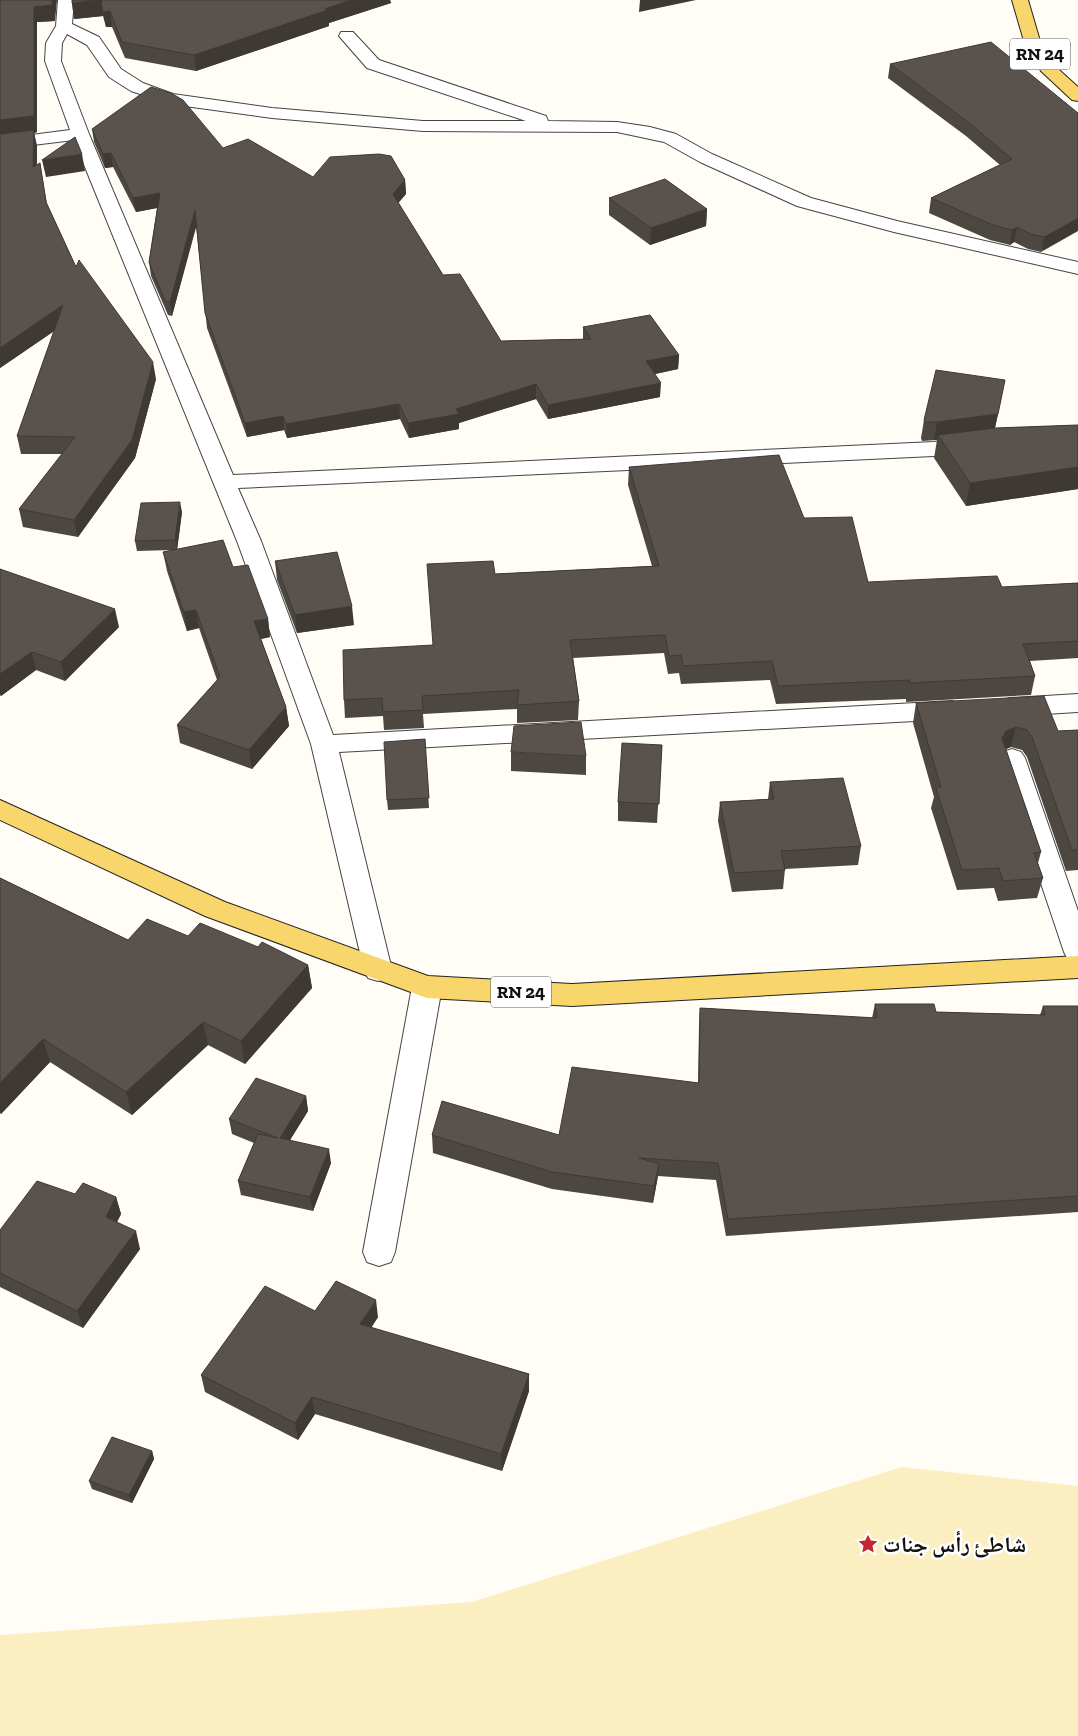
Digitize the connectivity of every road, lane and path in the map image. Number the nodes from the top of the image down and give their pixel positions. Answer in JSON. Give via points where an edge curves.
{"nodes":[{"id":1,"x":66,"y":0,"type":"edge"},
{"id":2,"x":1020,"y":0,"type":"edge"},
{"id":3,"x":64,"y":26,"type":"junction"},
{"id":4,"x":347,"y":36,"type":"dead end"},
{"id":5,"x":1078,"y":96,"type":"edge"},
{"id":6,"x":561,"y":127,"type":"junction"},
{"id":7,"x":80,"y":134,"type":"junction"},
{"id":8,"x":0,"y":144,"type":"edge"},
{"id":9,"x":1078,"y":268,"type":"edge"},
{"id":10,"x":989,"y":442,"type":"edge"},
{"id":11,"x":224,"y":482,"type":"junction"},
{"id":12,"x":1078,"y":703,"type":"edge"},
{"id":13,"x":324,"y":744,"type":"junction"},
{"id":14,"x":1012,"y":758,"type":"dead end"},
{"id":15,"x":0,"y":809,"type":"edge"},
{"id":16,"x":1078,"y":952,"type":"edge"},
{"id":17,"x":1078,"y":967,"type":"edge"},
{"id":18,"x":378,"y":970,"type":"junction"},
{"id":19,"x":427,"y":987,"type":"junction"},
{"id":20,"x":379,"y":1252,"type":"dead end"}],
"edges":[{"from":1,"to":3,"type":"street"},
{"from":2,"to":5,"type":"main road","number":"RN 24","via":[[1032,41],[1050,71]]},
{"from":3,"to":6,"type":"street","via":[[93,42],[115,73],[137,88],[170,99],[272,113],[423,126]]},
{"from":3,"to":7,"type":"street","via":[[54,43],[53,61]]},
{"from":4,"to":6,"type":"street","via":[[373,64]]},
{"from":6,"to":9,"type":"street","via":[[617,127],[670,138],[706,158],[804,202]]},
{"from":7,"to":8,"type":"street"},
{"from":7,"to":11,"type":"street"},
{"from":10,"to":11,"type":"street","via":[[934,449]]},
{"from":11,"to":13,"type":"street"},
{"from":12,"to":13,"type":"street"},
{"from":13,"to":18,"type":"street"},
{"from":14,"to":16,"type":"street"},
{"from":15,"to":18,"type":"main road","number":"RN 24","via":[[215,909]]},
{"from":17,"to":19,"type":"main road","number":"RN 24","via":[[572,995]]},
{"from":18,"to":19,"type":"main road","number":"RN 24"},
{"from":19,"to":20,"type":"street"}]}
